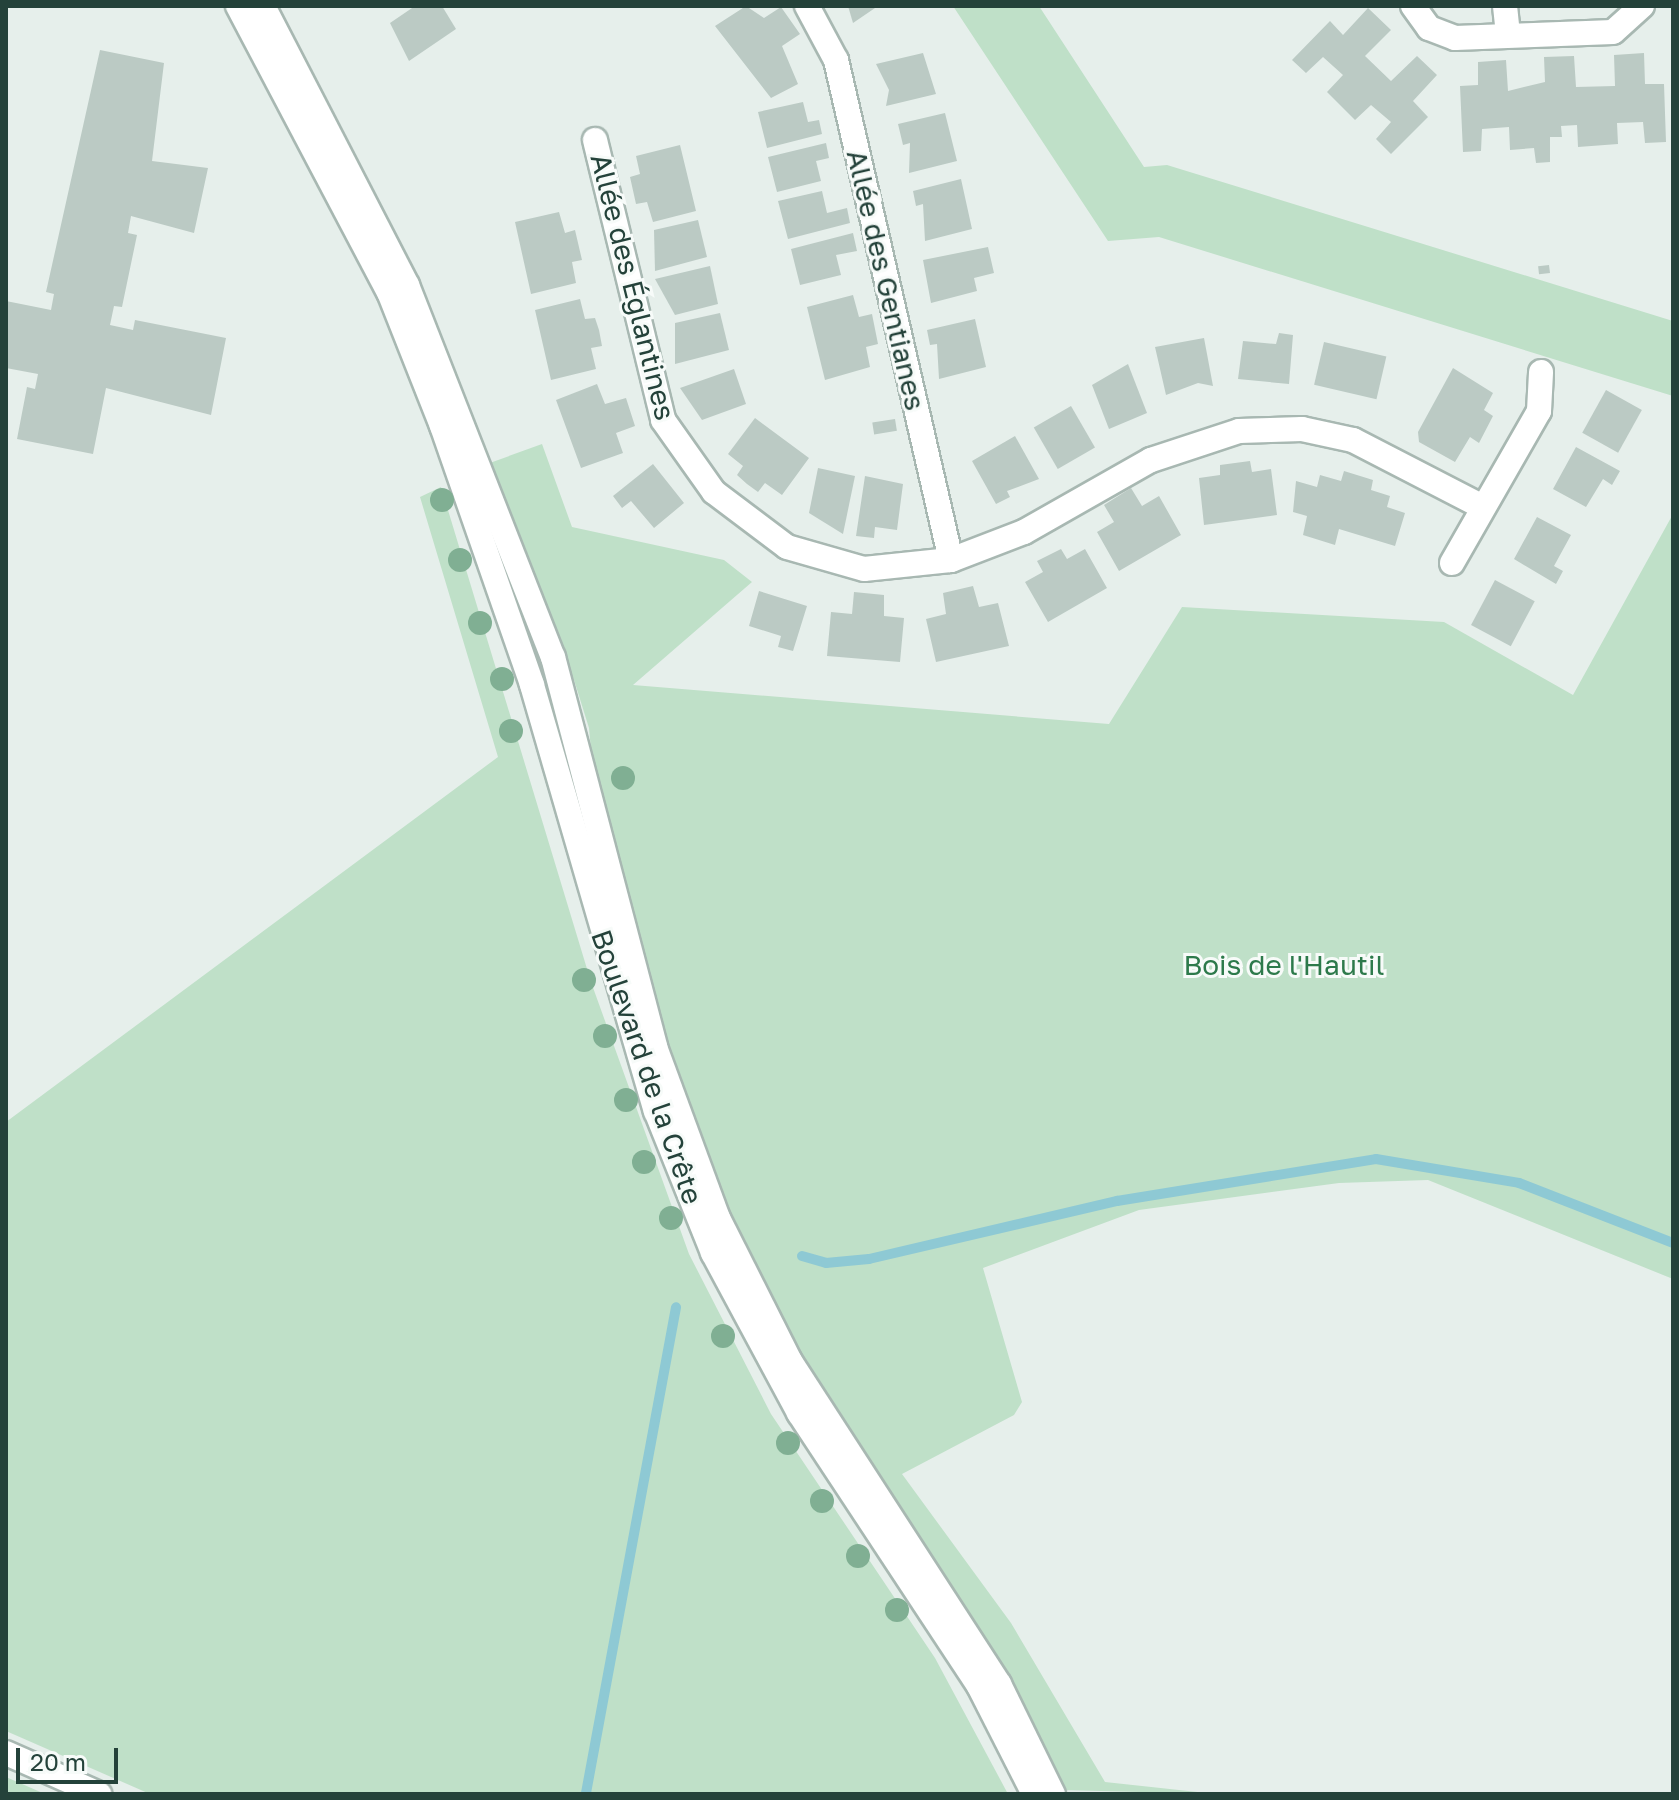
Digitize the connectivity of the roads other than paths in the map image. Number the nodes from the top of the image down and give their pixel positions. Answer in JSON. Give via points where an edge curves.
{"nodes":[{"id":1,"x":238,"y":6,"type":"edge"},
{"id":2,"x":263,"y":6,"type":"edge"},
{"id":3,"x":807,"y":6,"type":"edge"},
{"id":4,"x":1413,"y":6,"type":"edge"},
{"id":5,"x":1505,"y":6,"type":"edge"},
{"id":6,"x":1642,"y":6,"type":"edge"},
{"id":7,"x":1508,"y":35,"type":"junction"},
{"id":8,"x":595,"y":140,"type":"dead end"},
{"id":9,"x":1541,"y":372,"type":"dead end"},
{"id":10,"x":1483,"y":507,"type":"junction"},
{"id":11,"x":482,"y":510,"type":"junction"},
{"id":12,"x":951,"y":560,"type":"junction"},
{"id":13,"x":1452,"y":563,"type":"dead end"},
{"id":14,"x":6,"y":1753,"type":"edge"},
{"id":15,"x":99,"y":1794,"type":"edge"},
{"id":16,"x":1034,"y":1794,"type":"edge"},
{"id":17,"x":1053,"y":1794,"type":"edge"}],
"edges":[{"from":1,"to":11,"type":"street","via":[[389,292]]},
{"from":2,"to":11,"type":"street","via":[[407,285]]},
{"from":3,"to":12,"type":"street","name":"Allée des Gentianes","via":[[836,60]]},
{"from":4,"to":7,"type":"street","via":[[1444,37]]},
{"from":5,"to":7,"type":"street"},
{"from":6,"to":7,"type":"street","via":[[1613,32]]},
{"from":8,"to":12,"type":"street","name":"Allée des Églantines","via":[[655,397],[677,445],[714,492],[772,539],[839,564],[891,570]]},
{"from":9,"to":10,"type":"street","via":[[1539,411]]},
{"from":10,"to":12,"type":"street","name":"Allée des Églantines","via":[[1353,440],[1302,429],[1239,431],[1151,460],[1014,537]]},
{"from":10,"to":13,"type":"street"},
{"from":11,"to":16,"type":"street","name":"Boulevard de la Crête","via":[[656,1111],[707,1239],[769,1364],[979,1686]]},
{"from":11,"to":17,"type":"street","name":"Boulevard de la Crête","via":[[560,677],[590,819],[651,1033],[718,1218],[790,1361],[999,1684]]},
{"from":14,"to":15,"type":"street"}]}
